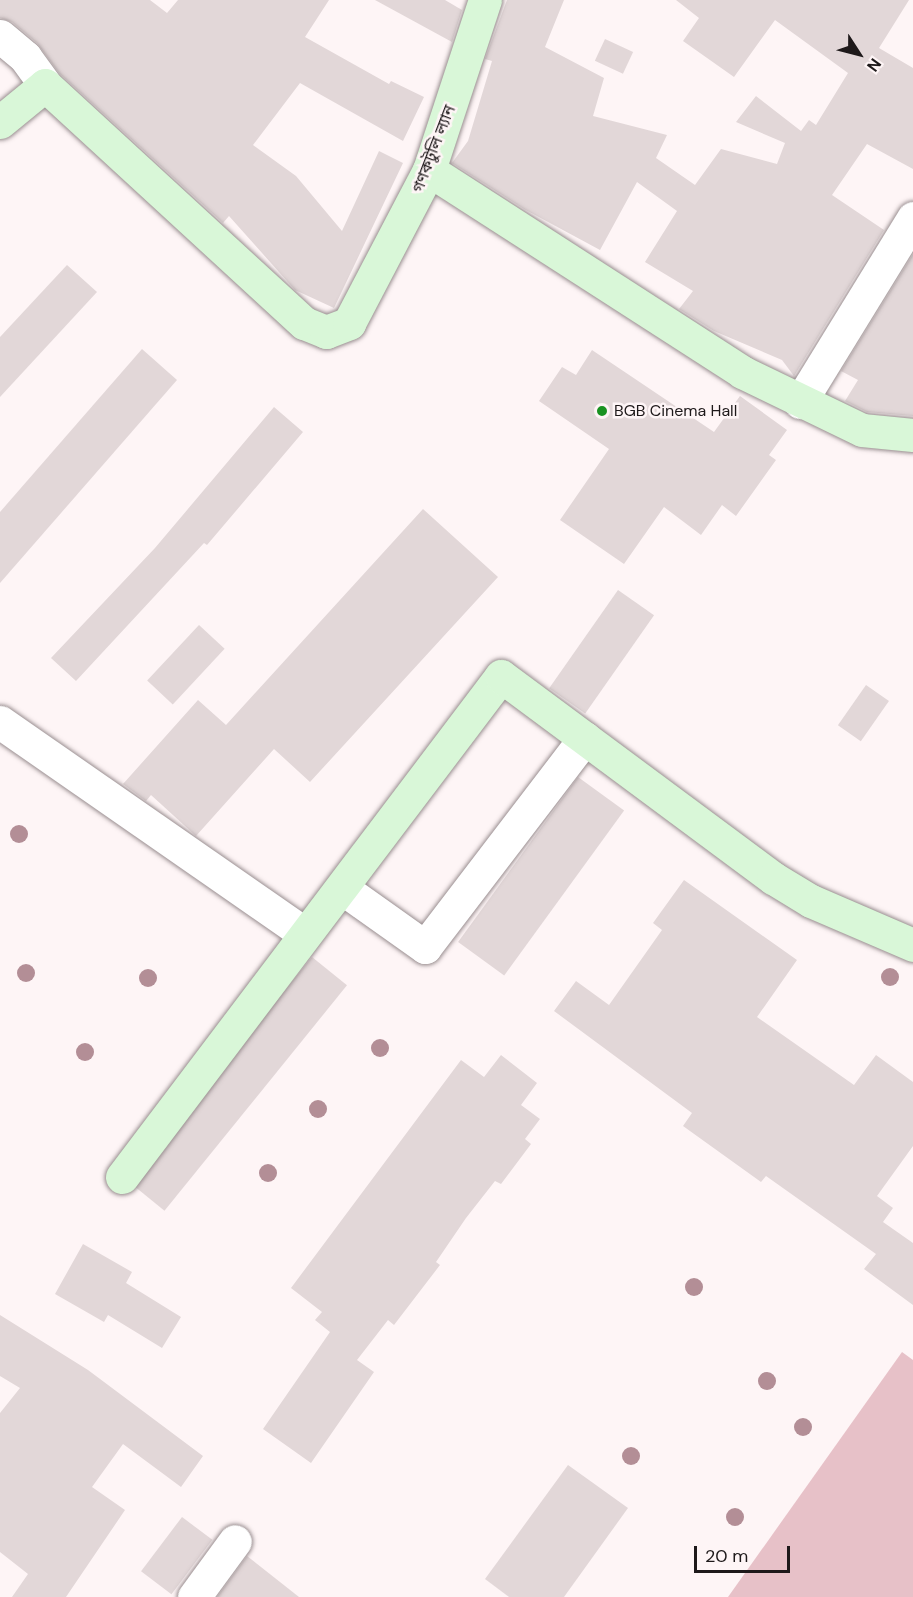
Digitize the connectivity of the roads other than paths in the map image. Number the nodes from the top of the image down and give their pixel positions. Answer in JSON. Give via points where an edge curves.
{"nodes":[{"id":1,"x":485,"y":0,"type":"edge"},
{"id":2,"x":0,"y":36,"type":"edge"},
{"id":3,"x":45,"y":85,"type":"junction"},
{"id":4,"x":0,"y":122,"type":"edge"},
{"id":5,"x":429,"y":170,"type":"junction"},
{"id":6,"x":913,"y":218,"type":"edge"},
{"id":7,"x":800,"y":402,"type":"junction"},
{"id":8,"x":913,"y":435,"type":"edge"},
{"id":9,"x":0,"y":722,"type":"edge"},
{"id":10,"x":585,"y":738,"type":"junction"},
{"id":11,"x":342,"y":888,"type":"junction"},
{"id":12,"x":305,"y":934,"type":"junction"},
{"id":13,"x":913,"y":945,"type":"edge"},
{"id":14,"x":122,"y":1177,"type":"dead end"},
{"id":15,"x":235,"y":1541,"type":"dead end"},
{"id":16,"x":194,"y":1597,"type":"edge"}],
"edges":[{"from":1,"to":5,"type":"street","name":"গণকটুলি ল্যান"},
{"from":2,"to":3,"type":"street","via":[[25,57]]},
{"from":3,"to":4,"type":"street"},
{"from":3,"to":5,"type":"street","name":"গণকটুলি ল্যান","via":[[304,323],[326,332],[349,324]]},
{"from":5,"to":7,"type":"street","via":[[742,372]]},
{"from":6,"to":7,"type":"street"},
{"from":7,"to":8,"type":"street","via":[[862,430]]},
{"from":9,"to":12,"type":"street"},
{"from":10,"to":11,"type":"street","via":[[425,947]]},
{"from":10,"to":11,"type":"street","via":[[501,676]]},
{"from":10,"to":13,"type":"street","via":[[773,878],[811,901]]},
{"from":11,"to":12,"type":"street"},
{"from":12,"to":14,"type":"street"},
{"from":15,"to":16,"type":"street"}]}
